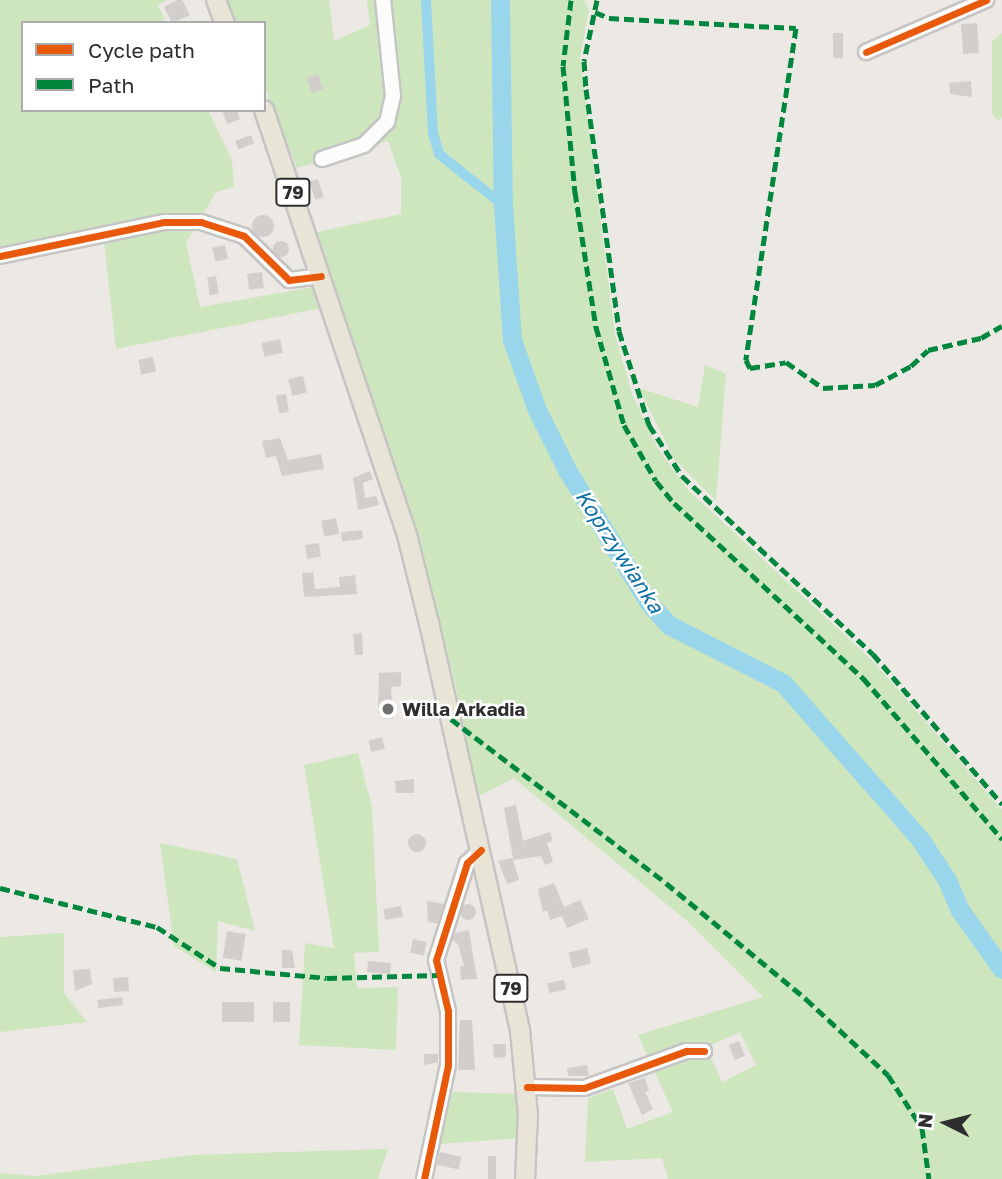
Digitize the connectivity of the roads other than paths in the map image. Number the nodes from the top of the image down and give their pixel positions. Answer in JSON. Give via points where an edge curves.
{"nodes":[{"id":1,"x":216,"y":0,"type":"edge"},
{"id":2,"x":383,"y":0,"type":"edge"},
{"id":3,"x":986,"y":0,"type":"edge"},
{"id":4,"x":224,"y":21,"type":"edge"},
{"id":5,"x":866,"y":52,"type":"dead end"},
{"id":6,"x":265,"y":112,"type":"edge"},
{"id":7,"x":322,"y":159,"type":"dead end"},
{"id":8,"x":0,"y":256,"type":"edge"},
{"id":9,"x":321,"y":276,"type":"junction"},
{"id":10,"x":481,"y":850,"type":"junction"},
{"id":11,"x":704,"y":1051,"type":"dead end"},
{"id":12,"x":527,"y":1087,"type":"junction"},
{"id":13,"x":424,"y":1179,"type":"edge"},
{"id":14,"x":525,"y":1179,"type":"edge"}],
"edges":[{"from":1,"to":4,"type":"main road"},
{"from":2,"to":7,"type":"street","via":[[393,96],[387,122],[364,145]]},
{"from":3,"to":5,"type":"street"},
{"from":6,"to":9,"type":"main road","number":"79"},
{"from":8,"to":9,"type":"street","via":[[164,222],[201,222],[244,236],[289,280]]},
{"from":9,"to":10,"type":"main road","number":"79","via":[[407,535]]},
{"from":10,"to":12,"type":"main road","number":"79","via":[[520,1030]]},
{"from":10,"to":13,"type":"street","via":[[469,858],[436,960],[448,1011],[448,1065]]},
{"from":11,"to":12,"type":"street","via":[[686,1051],[584,1088]]},
{"from":12,"to":14,"type":"main road","number":"79"}]}
